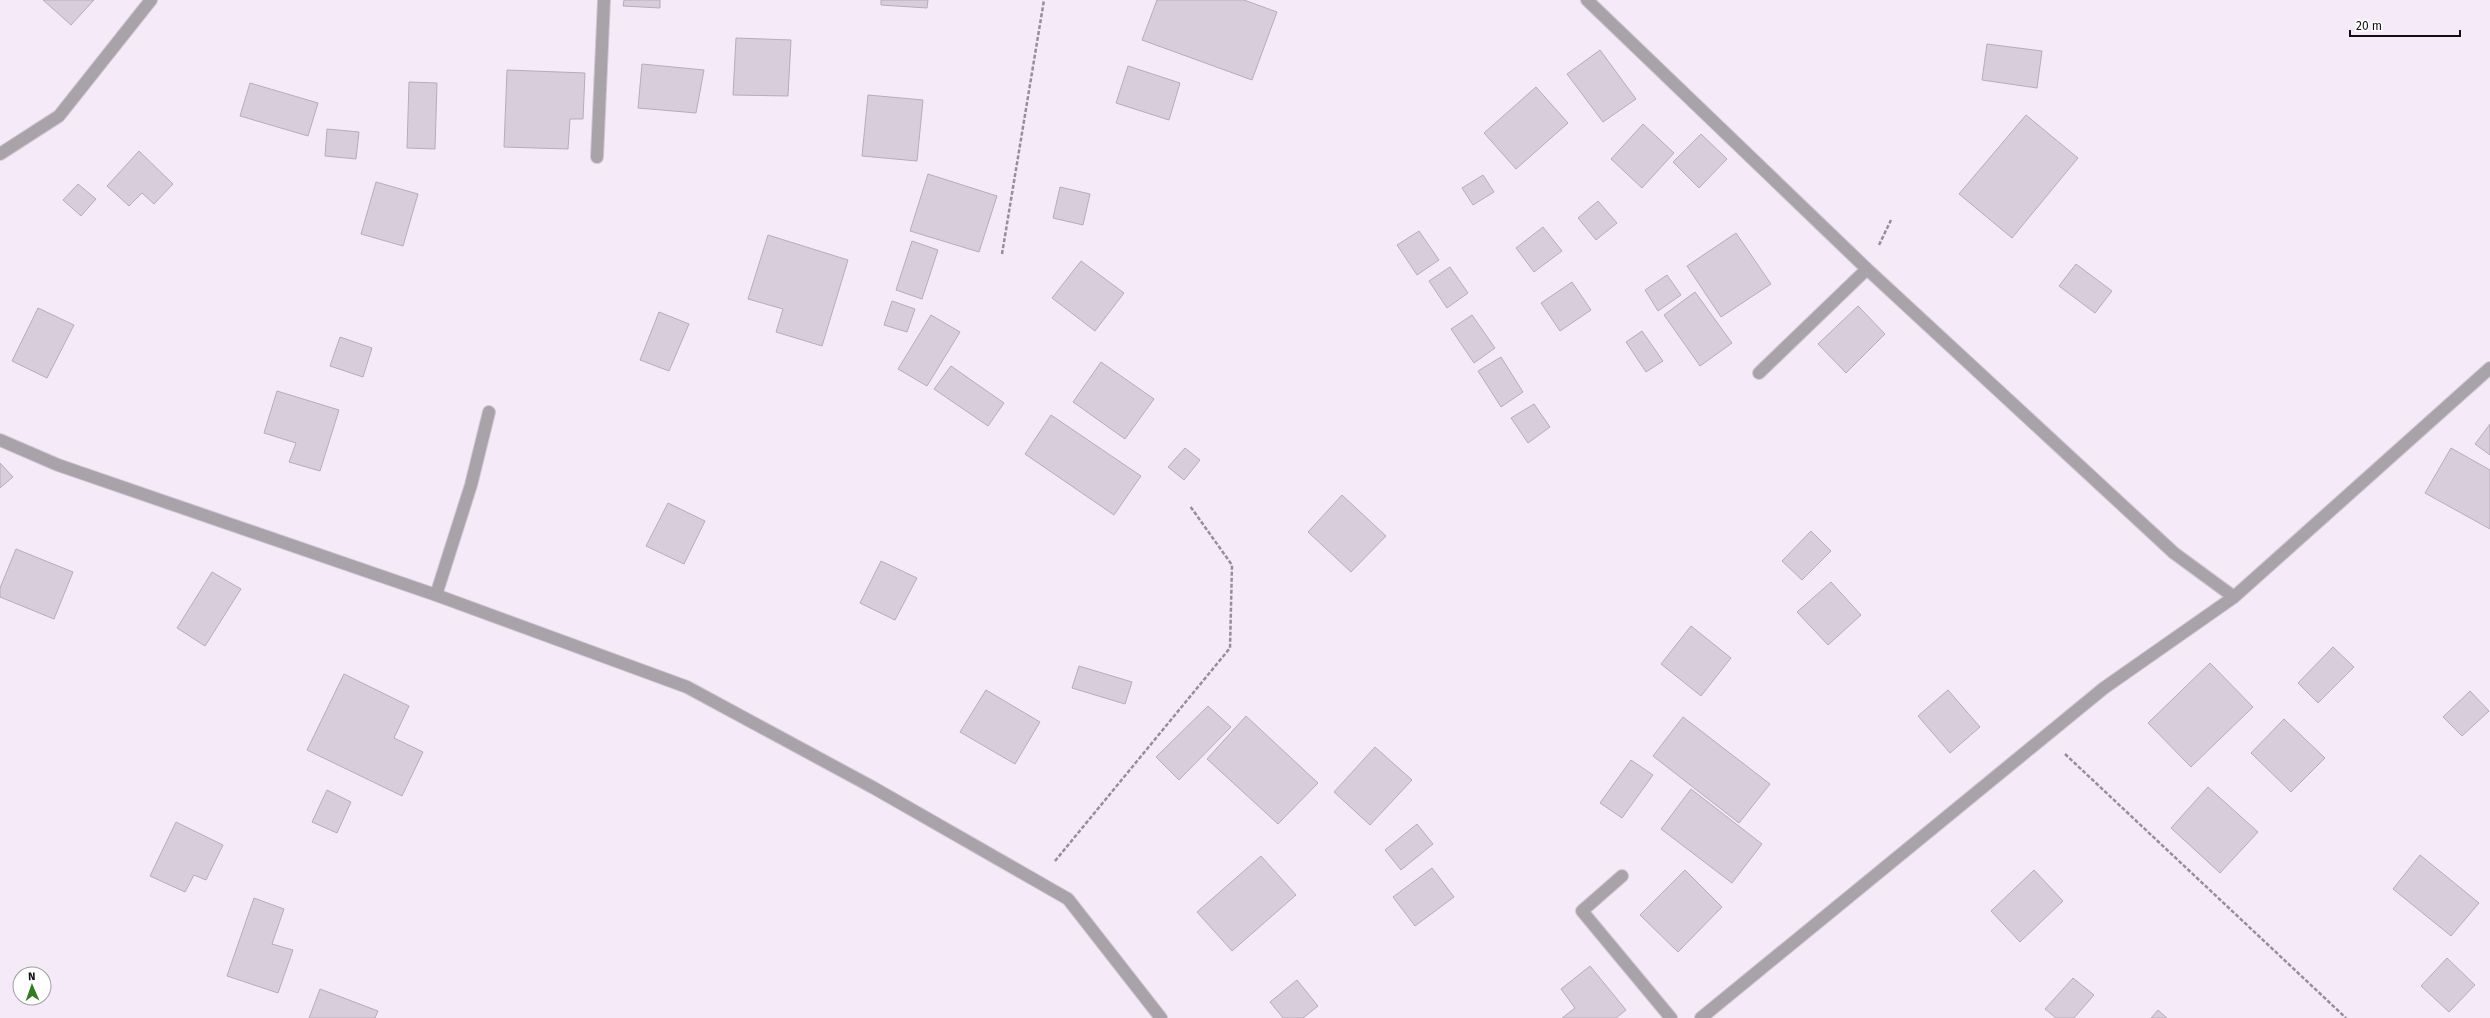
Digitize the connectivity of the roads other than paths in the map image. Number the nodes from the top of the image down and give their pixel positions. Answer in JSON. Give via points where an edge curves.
{"nodes":[{"id":1,"x":151,"y":0,"type":"edge"},
{"id":2,"x":604,"y":0,"type":"edge"},
{"id":3,"x":1587,"y":0,"type":"edge"},
{"id":4,"x":0,"y":154,"type":"edge"},
{"id":5,"x":597,"y":157,"type":"dead end"},
{"id":6,"x":1867,"y":269,"type":"junction"},
{"id":7,"x":2490,"y":368,"type":"edge"},
{"id":8,"x":1759,"y":373,"type":"dead end"},
{"id":9,"x":489,"y":412,"type":"dead end"},
{"id":10,"x":0,"y":440,"type":"edge"},
{"id":11,"x":436,"y":595,"type":"junction"},
{"id":12,"x":2234,"y":597,"type":"junction"},
{"id":13,"x":1622,"y":876,"type":"dead end"},
{"id":14,"x":1161,"y":1018,"type":"edge"},
{"id":15,"x":1671,"y":1018,"type":"edge"},
{"id":16,"x":1701,"y":1018,"type":"edge"}],
"edges":[{"from":1,"to":4,"type":"street","via":[[59,116]]},
{"from":2,"to":5,"type":"street"},
{"from":3,"to":6,"type":"street"},
{"from":6,"to":8,"type":"street"},
{"from":6,"to":12,"type":"street","via":[[2174,553]]},
{"from":7,"to":12,"type":"street"},
{"from":9,"to":11,"type":"street","via":[[471,484]]},
{"from":10,"to":11,"type":"street","via":[[58,465]]},
{"from":11,"to":14,"type":"street","via":[[687,687],[874,788],[1068,899]]},
{"from":12,"to":16,"type":"street","via":[[2104,688]]},
{"from":13,"to":15,"type":"street","via":[[1582,911]]}]}
